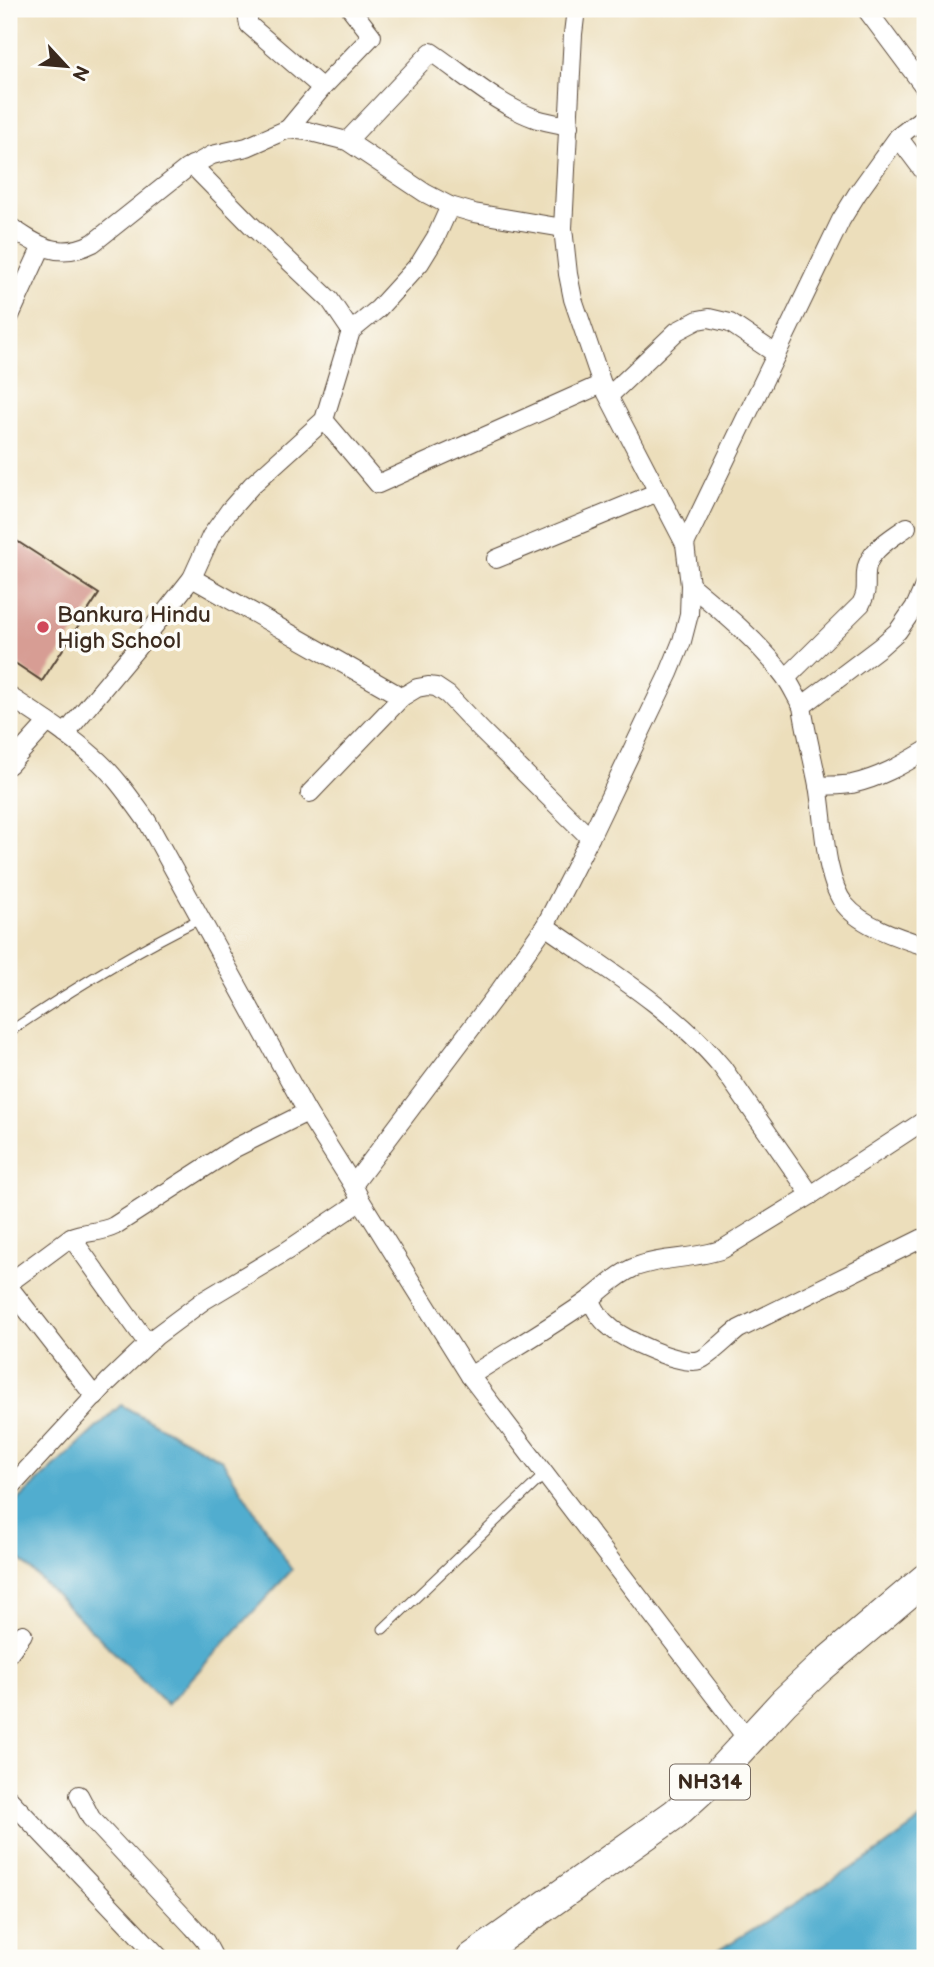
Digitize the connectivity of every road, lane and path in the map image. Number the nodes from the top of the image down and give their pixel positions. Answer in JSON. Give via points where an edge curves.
{"nodes":[{"id":1,"x":252,"y":9,"type":"edge"},
{"id":2,"x":351,"y":9,"type":"edge"},
{"id":3,"x":576,"y":9,"type":"edge"},
{"id":4,"x":866,"y":9,"type":"edge"},
{"id":5,"x":322,"y":88,"type":"junction"},
{"id":6,"x":925,"y":88,"type":"edge"},
{"id":7,"x":925,"y":116,"type":"edge"},
{"id":8,"x":569,"y":126,"type":"junction"},
{"id":9,"x":288,"y":129,"type":"junction"},
{"id":10,"x":898,"y":137,"type":"junction"},
{"id":11,"x":347,"y":141,"type":"junction"},
{"id":12,"x":192,"y":165,"type":"junction"},
{"id":13,"x":925,"y":173,"type":"edge"},
{"id":14,"x":450,"y":206,"type":"junction"},
{"id":15,"x":9,"y":226,"type":"edge"},
{"id":16,"x":563,"y":228,"type":"junction"},
{"id":17,"x":42,"y":246,"type":"junction"},
{"id":18,"x":9,"y":318,"type":"edge"},
{"id":19,"x":352,"y":331,"type":"junction"},
{"id":20,"x":776,"y":354,"type":"junction"},
{"id":21,"x":606,"y":390,"type":"junction"},
{"id":22,"x":324,"y":420,"type":"junction"},
{"id":23,"x":658,"y":492,"type":"junction"},
{"id":24,"x":907,"y":527,"type":"dead end"},
{"id":25,"x":685,"y":544,"type":"junction"},
{"id":26,"x":496,"y":559,"type":"dead end"},
{"id":27,"x":192,"y":578,"type":"junction"},
{"id":28,"x":925,"y":584,"type":"edge"},
{"id":29,"x":690,"y":585,"type":"junction"},
{"id":30,"x":786,"y":678,"type":"junction"},
{"id":31,"x":9,"y":696,"type":"edge"},
{"id":32,"x":402,"y":697,"type":"junction"},
{"id":33,"x":802,"y":706,"type":"junction"},
{"id":34,"x":48,"y":722,"type":"junction"},
{"id":35,"x":65,"y":734,"type":"junction"},
{"id":36,"x":925,"y":751,"type":"edge"},
{"id":37,"x":9,"y":765,"type":"edge"},
{"id":38,"x":818,"y":786,"type":"junction"},
{"id":39,"x":310,"y":793,"type":"dead end"},
{"id":40,"x":590,"y":838,"type":"junction"},
{"id":41,"x":202,"y":918,"type":"junction"},
{"id":42,"x":545,"y":926,"type":"junction"},
{"id":43,"x":925,"y":946,"type":"edge"},
{"id":44,"x":9,"y":1032,"type":"edge"},
{"id":45,"x":307,"y":1112,"type":"junction"},
{"id":46,"x":925,"y":1120,"type":"edge"},
{"id":47,"x":357,"y":1193,"type":"junction"},
{"id":48,"x":811,"y":1195,"type":"junction"},
{"id":49,"x":71,"y":1237,"type":"junction"},
{"id":50,"x":925,"y":1237,"type":"edge"},
{"id":51,"x":9,"y":1285,"type":"edge"},
{"id":52,"x":590,"y":1299,"type":"junction"},
{"id":53,"x":148,"y":1345,"type":"junction"},
{"id":54,"x":470,"y":1376,"type":"junction"},
{"id":55,"x":95,"y":1397,"type":"junction"},
{"id":56,"x":545,"y":1474,"type":"junction"},
{"id":57,"x":9,"y":1489,"type":"edge"},
{"id":58,"x":925,"y":1578,"type":"edge"},
{"id":59,"x":383,"y":1629,"type":"dead end"},
{"id":60,"x":23,"y":1634,"type":"dead end"},
{"id":61,"x":9,"y":1653,"type":"edge"},
{"id":62,"x":748,"y":1740,"type":"junction"},
{"id":63,"x":79,"y":1795,"type":"dead end"},
{"id":64,"x":9,"y":1799,"type":"edge"},
{"id":65,"x":160,"y":1958,"type":"edge"},
{"id":66,"x":214,"y":1958,"type":"edge"},
{"id":67,"x":472,"y":1958,"type":"edge"}],
"edges":[{"from":1,"to":5,"type":"street","via":[[247,14],[249,25]]},
{"from":2,"to":5,"type":"street","via":[[372,36]]},
{"from":3,"to":8,"type":"street"},
{"from":4,"to":6,"type":"street"},
{"from":5,"to":9,"type":"street"},
{"from":7,"to":10,"type":"street"},
{"from":8,"to":11,"type":"street","via":[[517,109],[431,52]]},
{"from":8,"to":16,"type":"street"},
{"from":9,"to":11,"type":"street"},
{"from":9,"to":12,"type":"street"},
{"from":10,"to":13,"type":"street"},
{"from":10,"to":20,"type":"street","via":[[841,220]]},
{"from":11,"to":14,"type":"street"},
{"from":12,"to":17,"type":"street","via":[[93,243],[68,252]]},
{"from":12,"to":19,"type":"street","via":[[330,300]]},
{"from":14,"to":16,"type":"street"},
{"from":14,"to":19,"type":"street","via":[[420,263]]},
{"from":15,"to":17,"type":"street"},
{"from":16,"to":21,"type":"street","via":[[573,299]]},
{"from":17,"to":18,"type":"street"},
{"from":19,"to":22,"type":"street"},
{"from":20,"to":21,"type":"street","via":[[730,323],[698,320],[677,331]]},
{"from":20,"to":25,"type":"street"},
{"from":21,"to":22,"type":"street","via":[[379,484]]},
{"from":21,"to":23,"type":"street"},
{"from":22,"to":27,"type":"street","via":[[229,511],[211,536]]},
{"from":23,"to":25,"type":"street"},
{"from":23,"to":26,"type":"street"},
{"from":24,"to":30,"type":"street","via":[[869,560],[861,604]]},
{"from":25,"to":29,"type":"street"},
{"from":27,"to":32,"type":"street"},
{"from":27,"to":35,"type":"street"},
{"from":28,"to":33,"type":"street","via":[[898,631]]},
{"from":29,"to":30,"type":"street","via":[[742,629]]},
{"from":29,"to":40,"type":"street","via":[[682,641]]},
{"from":30,"to":33,"type":"street"},
{"from":31,"to":34,"type":"street"},
{"from":32,"to":39,"type":"street"},
{"from":32,"to":40,"type":"street","via":[[428,686],[448,695]]},
{"from":33,"to":38,"type":"street"},
{"from":34,"to":35,"type":"street"},
{"from":34,"to":37,"type":"street"},
{"from":35,"to":41,"type":"street","via":[[117,781],[148,821]]},
{"from":36,"to":38,"type":"street","via":[[871,779]]},
{"from":38,"to":43,"type":"street","via":[[838,896],[858,917]]},
{"from":40,"to":42,"type":"street"},
{"from":41,"to":44,"type":"lane","via":[[146,945]]},
{"from":41,"to":45,"type":"street"},
{"from":42,"to":47,"type":"street"},
{"from":42,"to":48,"type":"street","via":[[652,1002],[707,1049]]},
{"from":45,"to":47,"type":"street"},
{"from":45,"to":49,"type":"street","via":[[235,1148],[114,1226]]},
{"from":46,"to":48,"type":"street"},
{"from":47,"to":53,"type":"street","via":[[288,1250],[203,1301]]},
{"from":47,"to":54,"type":"street"},
{"from":48,"to":52,"type":"street","via":[[723,1249],[631,1269]]},
{"from":49,"to":51,"type":"street"},
{"from":49,"to":53,"type":"street"},
{"from":50,"to":52,"type":"street","via":[[739,1329],[702,1360],[688,1361],[625,1338],[602,1320]]},
{"from":51,"to":55,"type":"street"},
{"from":52,"to":54,"type":"street"},
{"from":53,"to":55,"type":"street"},
{"from":54,"to":56,"type":"street"},
{"from":55,"to":57,"type":"street"},
{"from":56,"to":59,"type":"lane"},
{"from":56,"to":62,"type":"street"},
{"from":58,"to":62,"type":"highway","number":"NH314","via":[[821,1667]]},
{"from":60,"to":61,"type":"street"},
{"from":62,"to":67,"type":"highway","number":"NH314","via":[[675,1814]]},
{"from":63,"to":66,"type":"street","via":[[91,1818],[193,1927]]},
{"from":64,"to":65,"type":"street"}]}
